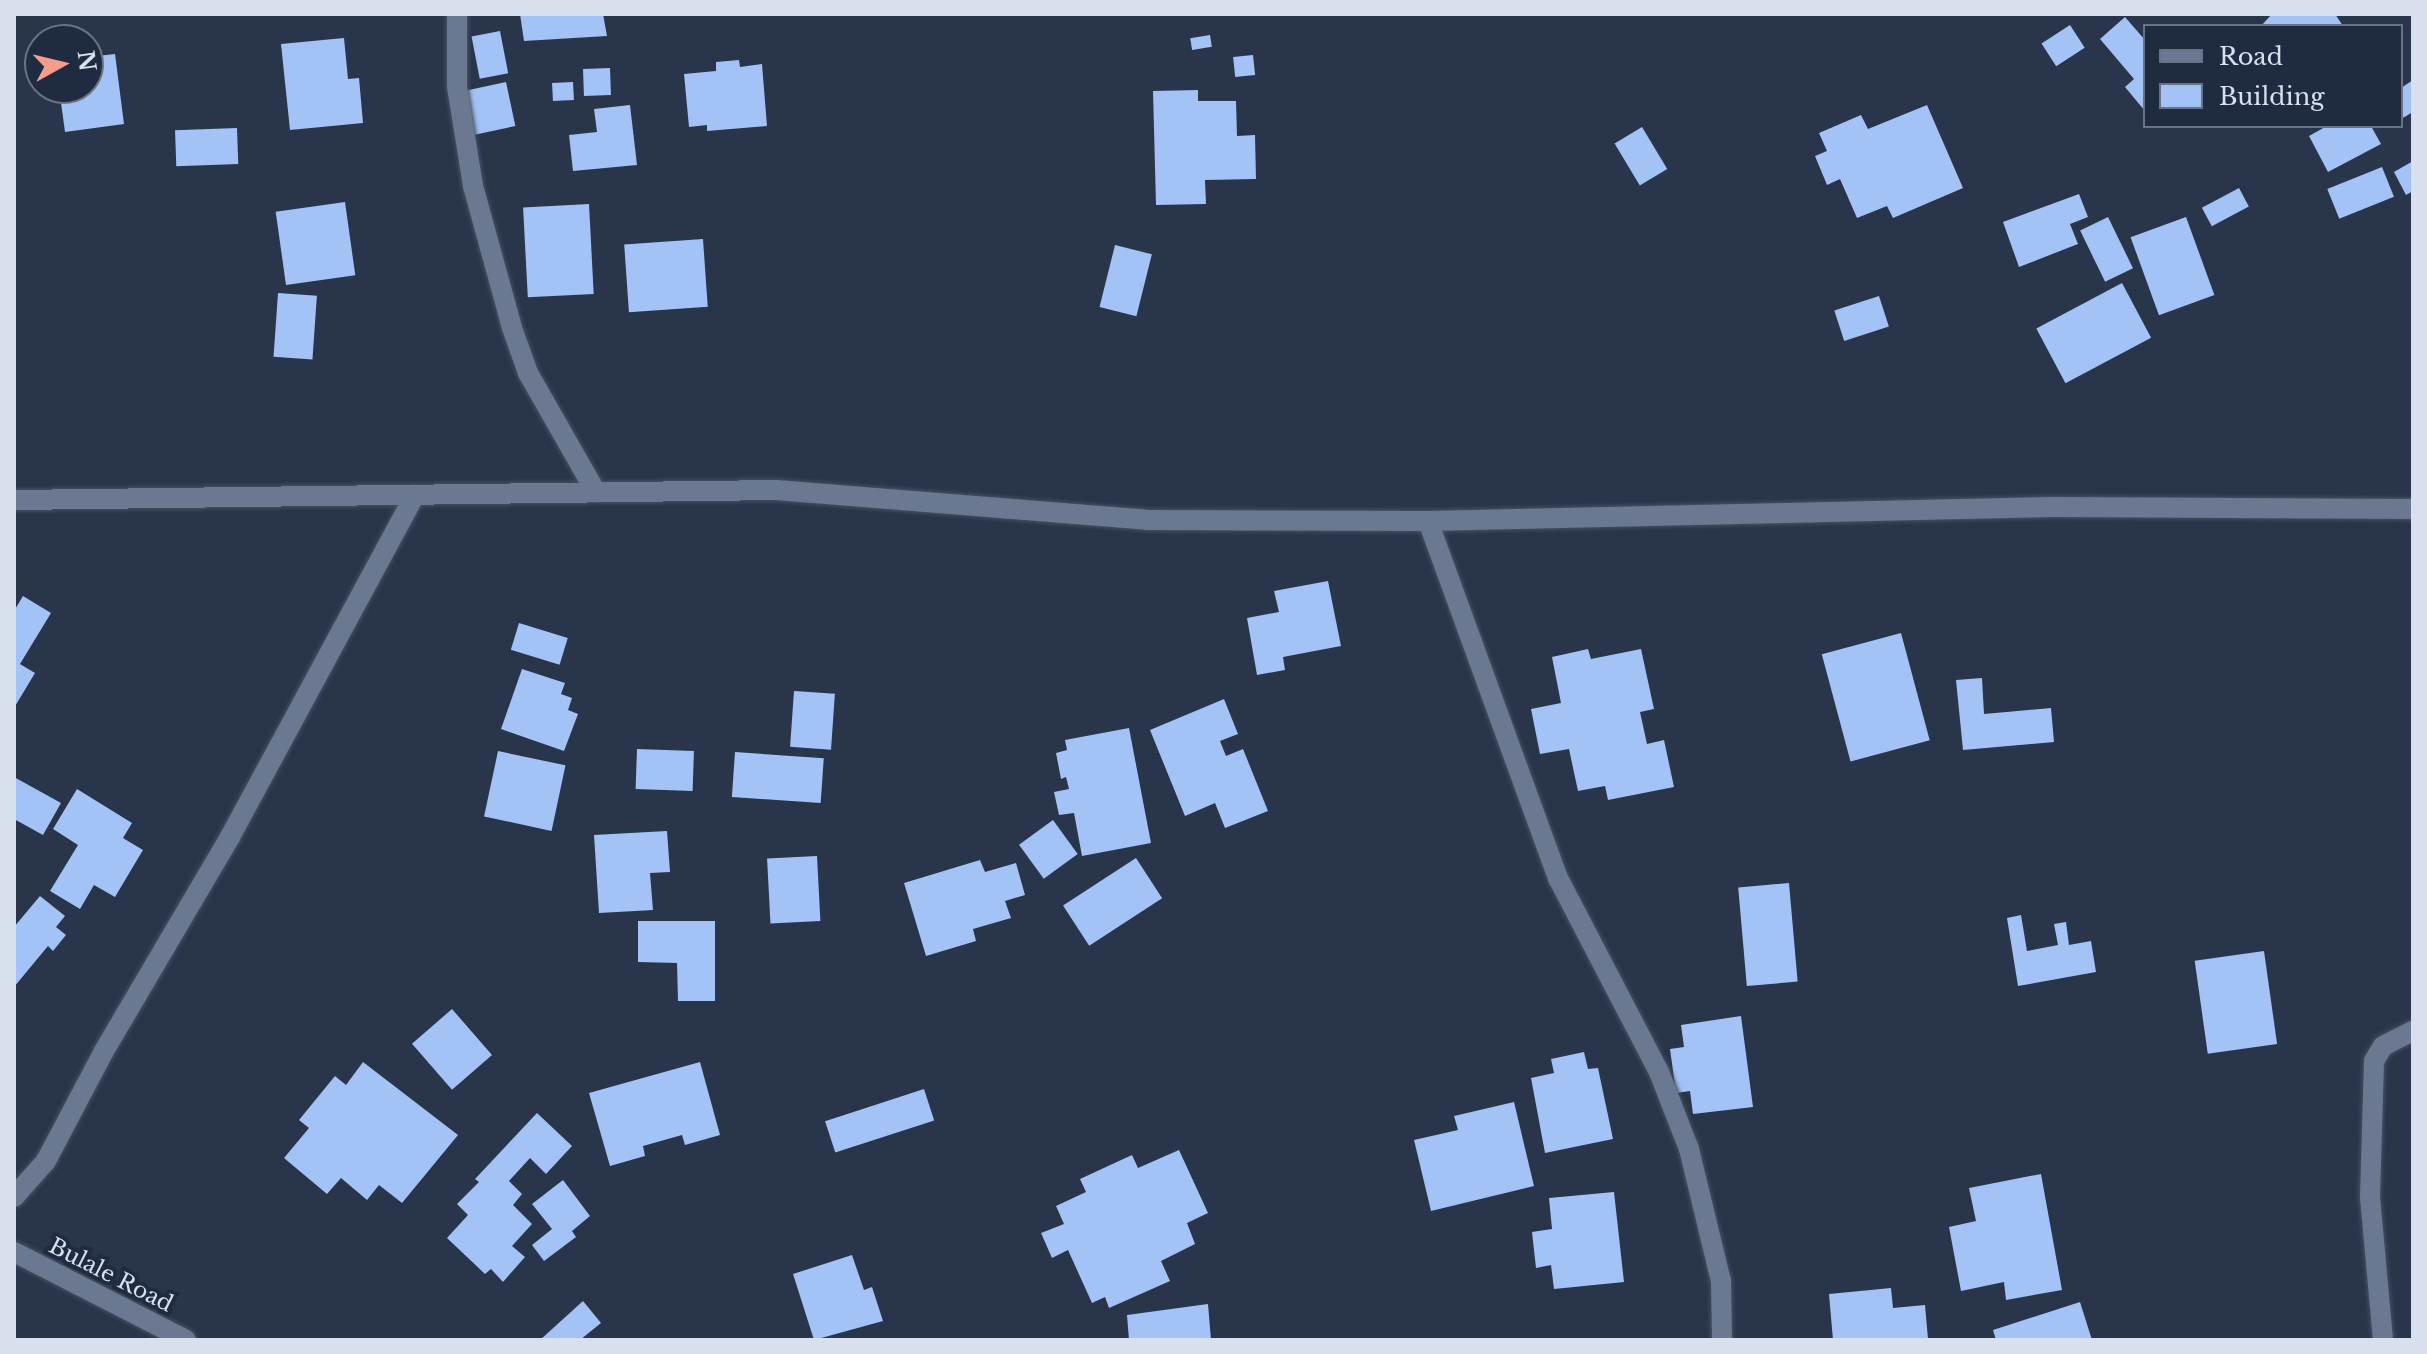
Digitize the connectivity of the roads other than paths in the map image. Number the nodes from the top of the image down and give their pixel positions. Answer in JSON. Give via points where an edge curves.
{"nodes":[{"id":1,"x":457,"y":14,"type":"edge"},
{"id":2,"x":596,"y":492,"type":"junction"},
{"id":3,"x":415,"y":495,"type":"junction"},
{"id":4,"x":14,"y":500,"type":"edge"},
{"id":5,"x":2413,"y":509,"type":"edge"},
{"id":6,"x":1428,"y":521,"type":"junction"},
{"id":7,"x":2413,"y":1031,"type":"edge"},
{"id":8,"x":14,"y":1197,"type":"edge"},
{"id":9,"x":14,"y":1252,"type":"edge"},
{"id":10,"x":186,"y":1340,"type":"edge"},
{"id":11,"x":1722,"y":1340,"type":"edge"},
{"id":12,"x":2383,"y":1340,"type":"edge"}],
"edges":[{"from":1,"to":2,"type":"street","via":[[457,87],[473,186],[512,328],[528,373]]},
{"from":2,"to":3,"type":"street"},
{"from":2,"to":6,"type":"street","via":[[776,490],[1147,520]]},
{"from":3,"to":4,"type":"street"},
{"from":3,"to":8,"type":"street","via":[[238,823],[46,1161]]},
{"from":5,"to":6,"type":"street","via":[[2053,507]]},
{"from":6,"to":11,"type":"street","via":[[1559,880],[1659,1072],[1689,1149],[1721,1281]]},
{"from":7,"to":12,"type":"street","via":[[2383,1046],[2374,1061],[2370,1197]]},
{"from":9,"to":10,"type":"street","name":"Bulale Road"}]}
